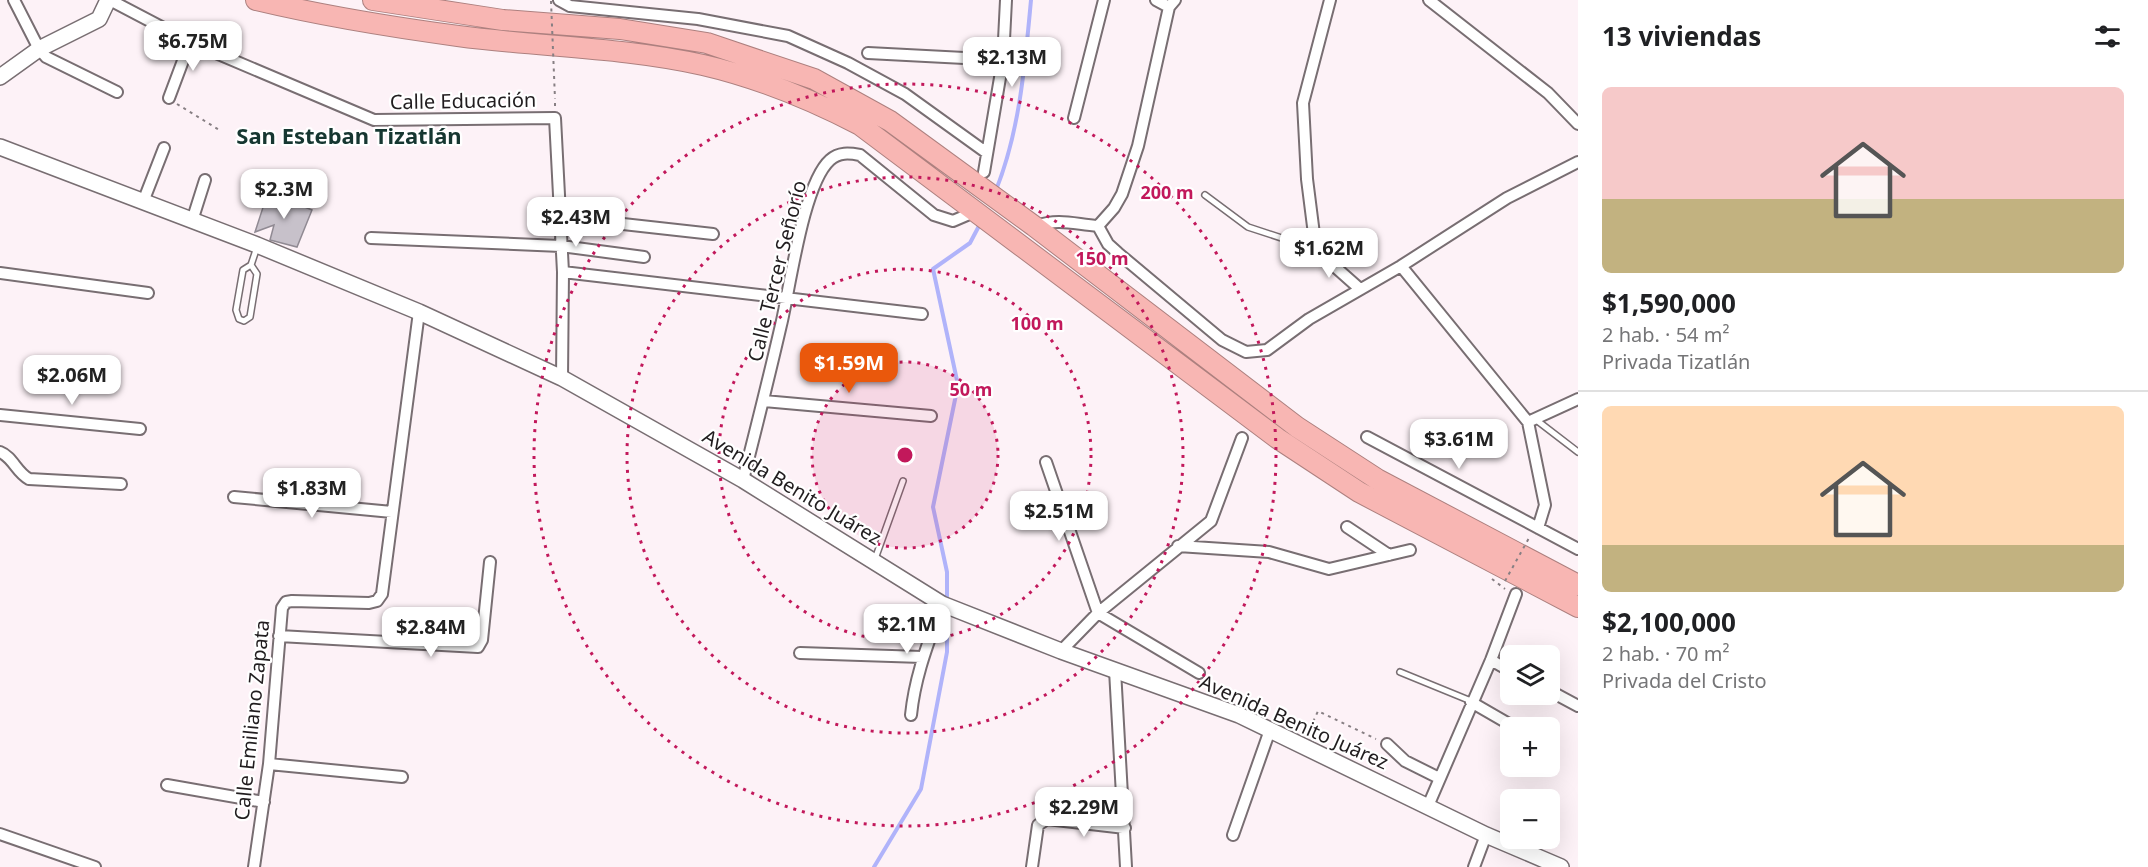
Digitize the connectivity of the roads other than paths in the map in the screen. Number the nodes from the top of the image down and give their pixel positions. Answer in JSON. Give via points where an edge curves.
{"nodes":[{"id":1,"x":14,"y":0,"type":"edge"},
{"id":2,"x":109,"y":0,"type":"edge"},
{"id":3,"x":256,"y":0,"type":"edge"},
{"id":4,"x":373,"y":0,"type":"edge"},
{"id":5,"x":559,"y":0,"type":"edge"},
{"id":6,"x":1006,"y":0,"type":"edge"},
{"id":7,"x":1104,"y":0,"type":"edge"},
{"id":8,"x":1156,"y":0,"type":"edge"},
{"id":9,"x":1330,"y":0,"type":"edge"},
{"id":10,"x":1429,"y":0,"type":"edge"},
{"id":11,"x":1172,"y":4,"type":"edge"},
{"id":12,"x":190,"y":42,"type":"junction"},
{"id":13,"x":39,"y":49,"type":"junction"},
{"id":14,"x":868,"y":52,"type":"dead end"},
{"id":15,"x":1003,"y":60,"type":"junction"},
{"id":16,"x":0,"y":77,"type":"edge"},
{"id":17,"x":117,"y":92,"type":"dead end"},
{"id":18,"x":170,"y":98,"type":"road end"},
{"id":19,"x":1074,"y":118,"type":"dead end"},
{"id":20,"x":1578,"y":124,"type":"edge"},
{"id":21,"x":0,"y":147,"type":"edge"},
{"id":22,"x":164,"y":148,"type":"dead end"},
{"id":23,"x":987,"y":153,"type":"junction"},
{"id":24,"x":1578,"y":162,"type":"edge"},
{"id":25,"x":984,"y":172,"type":"dead end"},
{"id":26,"x":205,"y":180,"type":"dead end"},
{"id":27,"x":1205,"y":195,"type":"dead end"},
{"id":28,"x":143,"y":202,"type":"junction"},
{"id":29,"x":967,"y":214,"type":"dead end"},
{"id":30,"x":560,"y":217,"type":"junction"},
{"id":31,"x":192,"y":221,"type":"junction"},
{"id":32,"x":1034,"y":226,"type":"junction"},
{"id":33,"x":1098,"y":226,"type":"junction"},
{"id":34,"x":713,"y":234,"type":"dead end"},
{"id":35,"x":371,"y":238,"type":"dead end"},
{"id":36,"x":257,"y":245,"type":"junction"},
{"id":37,"x":561,"y":246,"type":"junction"},
{"id":38,"x":1316,"y":250,"type":"junction"},
{"id":39,"x":644,"y":257,"type":"dead end"},
{"id":40,"x":251,"y":265,"type":"junction"},
{"id":41,"x":1401,"y":266,"type":"junction"},
{"id":42,"x":563,"y":272,"type":"junction"},
{"id":43,"x":0,"y":273,"type":"edge"},
{"id":44,"x":1360,"y":288,"type":"junction"},
{"id":45,"x":148,"y":292,"type":"dead end"},
{"id":46,"x":788,"y":297,"type":"junction"},
{"id":47,"x":419,"y":312,"type":"junction"},
{"id":48,"x":922,"y":314,"type":"dead end"},
{"id":49,"x":561,"y":378,"type":"junction"},
{"id":50,"x":1578,"y":399,"type":"edge"},
{"id":51,"x":764,"y":401,"type":"junction"},
{"id":52,"x":0,"y":415,"type":"edge"},
{"id":53,"x":932,"y":416,"type":"dead end"},
{"id":54,"x":1532,"y":420,"type":"junction"},
{"id":55,"x":140,"y":429,"type":"dead end"},
{"id":56,"x":1366,"y":437,"type":"dead end"},
{"id":57,"x":1242,"y":438,"type":"dead end"},
{"id":58,"x":0,"y":452,"type":"edge"},
{"id":59,"x":1578,"y":452,"type":"edge"},
{"id":60,"x":1046,"y":462,"type":"dead end"},
{"id":61,"x":743,"y":480,"type":"junction"},
{"id":62,"x":903,"y":481,"type":"dead end"},
{"id":63,"x":121,"y":484,"type":"dead end"},
{"id":64,"x":234,"y":497,"type":"dead end"},
{"id":65,"x":392,"y":512,"type":"junction"},
{"id":66,"x":1347,"y":527,"type":"dead end"},
{"id":67,"x":1538,"y":528,"type":"junction"},
{"id":68,"x":1178,"y":546,"type":"junction"},
{"id":69,"x":1410,"y":549,"type":"dead end"},
{"id":70,"x":1578,"y":549,"type":"edge"},
{"id":71,"x":1389,"y":555,"type":"junction"},
{"id":72,"x":874,"y":561,"type":"junction"},
{"id":73,"x":490,"y":562,"type":"dead end"},
{"id":74,"x":1578,"y":585,"type":"edge"},
{"id":75,"x":1516,"y":594,"type":"dead end"},
{"id":76,"x":942,"y":604,"type":"junction"},
{"id":77,"x":1578,"y":607,"type":"edge"},
{"id":78,"x":1098,"y":613,"type":"junction"},
{"id":79,"x":279,"y":636,"type":"junction"},
{"id":80,"x":1061,"y":651,"type":"junction"},
{"id":81,"x":800,"y":652,"type":"dead end"},
{"id":82,"x":922,"y":657,"type":"junction"},
{"id":83,"x":1491,"y":660,"type":"junction"},
{"id":84,"x":1500,"y":665,"type":"edge"},
{"id":85,"x":1115,"y":670,"type":"junction"},
{"id":86,"x":1400,"y":672,"type":"dead end"},
{"id":87,"x":1198,"y":673,"type":"dead end"},
{"id":88,"x":1560,"y":696,"type":"edge"},
{"id":89,"x":1471,"y":702,"type":"junction"},
{"id":90,"x":1578,"y":706,"type":"edge"},
{"id":91,"x":911,"y":715,"type":"dead end"},
{"id":92,"x":1500,"y":719,"type":"edge"},
{"id":93,"x":1270,"y":730,"type":"junction"},
{"id":94,"x":1387,"y":744,"type":"road end"},
{"id":95,"x":268,"y":764,"type":"junction"},
{"id":96,"x":402,"y":777,"type":"dead end"},
{"id":97,"x":1438,"y":778,"type":"junction"},
{"id":98,"x":167,"y":785,"type":"dead end"},
{"id":99,"x":264,"y":802,"type":"junction"},
{"id":100,"x":1428,"y":807,"type":"junction"},
{"id":101,"x":1125,"y":828,"type":"junction"},
{"id":102,"x":0,"y":834,"type":"edge"},
{"id":103,"x":1233,"y":835,"type":"dead end"},
{"id":104,"x":1486,"y":835,"type":"junction"},
{"id":105,"x":95,"y":867,"type":"edge"},
{"id":106,"x":254,"y":867,"type":"edge"},
{"id":107,"x":1032,"y":867,"type":"edge"},
{"id":108,"x":1126,"y":867,"type":"edge"},
{"id":109,"x":1474,"y":867,"type":"edge"},
{"id":110,"x":1561,"y":867,"type":"edge"}],
"edges":[{"from":1,"to":13,"type":"street"},
{"from":2,"to":12,"type":"street","name":"Calle Educación"},
{"from":2,"to":13,"type":"main road","via":[[99,19]]},
{"from":3,"to":77,"type":"highway","via":[[459,36],[701,65],[808,98],[860,125],[1277,438],[1359,492]]},
{"from":4,"to":32,"type":"highway","via":[[503,20],[620,29],[707,43],[758,59],[814,79],[890,121]]},
{"from":5,"to":23,"type":"street","via":[[570,6],[698,20],[788,36],[849,63],[904,94]]},
{"from":6,"to":15,"type":"street"},
{"from":7,"to":19,"type":"street"},
{"from":8,"to":11,"type":"street"},
{"from":9,"to":38,"type":"street","via":[[1304,103],[1306,179]]},
{"from":10,"to":20,"type":"street","via":[[1548,93]]},
{"from":11,"to":33,"type":"street","via":[[1138,146],[1122,194]]},
{"from":12,"to":18,"type":"street"},
{"from":12,"to":30,"type":"street","name":"Calle Educación","via":[[374,120],[555,118]]},
{"from":13,"to":16,"type":"main road"},
{"from":13,"to":17,"type":"street","via":[[46,57]]},
{"from":14,"to":15,"type":"street"},
{"from":15,"to":23,"type":"street"},
{"from":21,"to":28,"type":"main road","name":"Avenida Benito Juárez"},
{"from":22,"to":28,"type":"street"},
{"from":23,"to":25,"type":"street"},
{"from":24,"to":41,"type":"street","via":[[1507,198]]},
{"from":26,"to":31,"type":"street"},
{"from":27,"to":38,"type":"lane","via":[[1248,226]]},
{"from":28,"to":31,"type":"main road","name":"Avenida Benito Juárez"},
{"from":29,"to":46,"type":"street","name":"Calle Tercer Señorío","via":[[953,221],[944,220],[860,156],[839,154],[830,160],[815,183]]},
{"from":30,"to":34,"type":"street"},
{"from":30,"to":37,"type":"street"},
{"from":31,"to":36,"type":"main road","name":"Avenida Benito Juárez"},
{"from":32,"to":33,"type":"street","via":[[1068,220]]},
{"from":32,"to":74,"type":"highway","via":[[1297,427],[1377,478]]},
{"from":33,"to":44,"type":"street","via":[[1108,244],[1156,287],[1222,340],[1246,352],[1267,350]]},
{"from":35,"to":37,"type":"street"},
{"from":36,"to":40,"type":"lane"},
{"from":36,"to":47,"type":"main road","name":"Avenida Benito Juárez"},
{"from":37,"to":39,"type":"street"},
{"from":37,"to":42,"type":"street"},
{"from":38,"to":44,"type":"street"},
{"from":40,"to":40,"type":"lane","via":[[243,270],[236,310],[238,319],[244,321],[250,317],[257,274]]},
{"from":41,"to":44,"type":"street"},
{"from":41,"to":54,"type":"street"},
{"from":42,"to":46,"type":"street"},
{"from":42,"to":49,"type":"street"},
{"from":43,"to":45,"type":"street"},
{"from":46,"to":48,"type":"street"},
{"from":46,"to":51,"type":"street","name":"Calle Tercer Señorío"},
{"from":47,"to":49,"type":"main road","name":"Avenida Benito Juárez"},
{"from":47,"to":65,"type":"street","name":"Calle Emiliano Zapata"},
{"from":49,"to":61,"type":"main road","name":"Avenida Benito Juárez"},
{"from":50,"to":54,"type":"street"},
{"from":51,"to":53,"type":"street"},
{"from":51,"to":61,"type":"street","name":"Calle Tercer Señorío"},
{"from":52,"to":55,"type":"street"},
{"from":54,"to":59,"type":"lane"},
{"from":54,"to":67,"type":"street","via":[[1545,505]]},
{"from":56,"to":67,"type":"street"},
{"from":57,"to":68,"type":"street","via":[[1210,521]]},
{"from":58,"to":63,"type":"street","via":[[9,455],[18,472],[29,479]]},
{"from":60,"to":78,"type":"street"},
{"from":61,"to":72,"type":"main road","name":"Avenida Benito Juárez"},
{"from":62,"to":72,"type":"lane"},
{"from":64,"to":65,"type":"street"},
{"from":65,"to":79,"type":"street","name":"Calle Emiliano Zapata","via":[[378,601],[285,602]]},
{"from":66,"to":71,"type":"street"},
{"from":67,"to":70,"type":"street"},
{"from":68,"to":71,"type":"street","via":[[1269,552],[1329,569]]},
{"from":68,"to":78,"type":"street"},
{"from":69,"to":71,"type":"street"},
{"from":72,"to":76,"type":"main road","name":"Avenida Benito Juárez"},
{"from":73,"to":79,"type":"street","via":[[482,640],[478,646]]},
{"from":75,"to":83,"type":"street"},
{"from":76,"to":80,"type":"main road","name":"Avenida Benito Juárez"},
{"from":76,"to":82,"type":"street"},
{"from":78,"to":80,"type":"street"},
{"from":78,"to":87,"type":"street"},
{"from":79,"to":95,"type":"street","name":"Calle Emiliano Zapata"},
{"from":80,"to":85,"type":"main road","name":"Avenida Benito Juárez"},
{"from":81,"to":82,"type":"street"},
{"from":82,"to":91,"type":"street"},
{"from":83,"to":84,"type":"street"},
{"from":83,"to":89,"type":"street"},
{"from":85,"to":93,"type":"main road","name":"Avenida Benito Juárez"},
{"from":85,"to":101,"type":"street"},
{"from":86,"to":89,"type":"lane"},
{"from":88,"to":90,"type":"street"},
{"from":89,"to":92,"type":"street"},
{"from":89,"to":97,"type":"street"},
{"from":93,"to":100,"type":"main road","name":"Avenida Benito Juárez"},
{"from":93,"to":103,"type":"street"},
{"from":94,"to":97,"type":"street","via":[[1405,761]]},
{"from":95,"to":96,"type":"street"},
{"from":95,"to":99,"type":"street","name":"Calle Emiliano Zapata"},
{"from":97,"to":100,"type":"street"},
{"from":98,"to":99,"type":"street"},
{"from":99,"to":106,"type":"street","name":"Calle Emiliano Zapata"},
{"from":100,"to":104,"type":"main road","name":"Avenida Benito Juárez"},
{"from":101,"to":107,"type":"street","via":[[1047,819],[1038,825]]},
{"from":101,"to":108,"type":"street"},
{"from":102,"to":105,"type":"street"},
{"from":104,"to":109,"type":"street"},
{"from":104,"to":110,"type":"main road","name":"Avenida Benito Juárez"}]}
